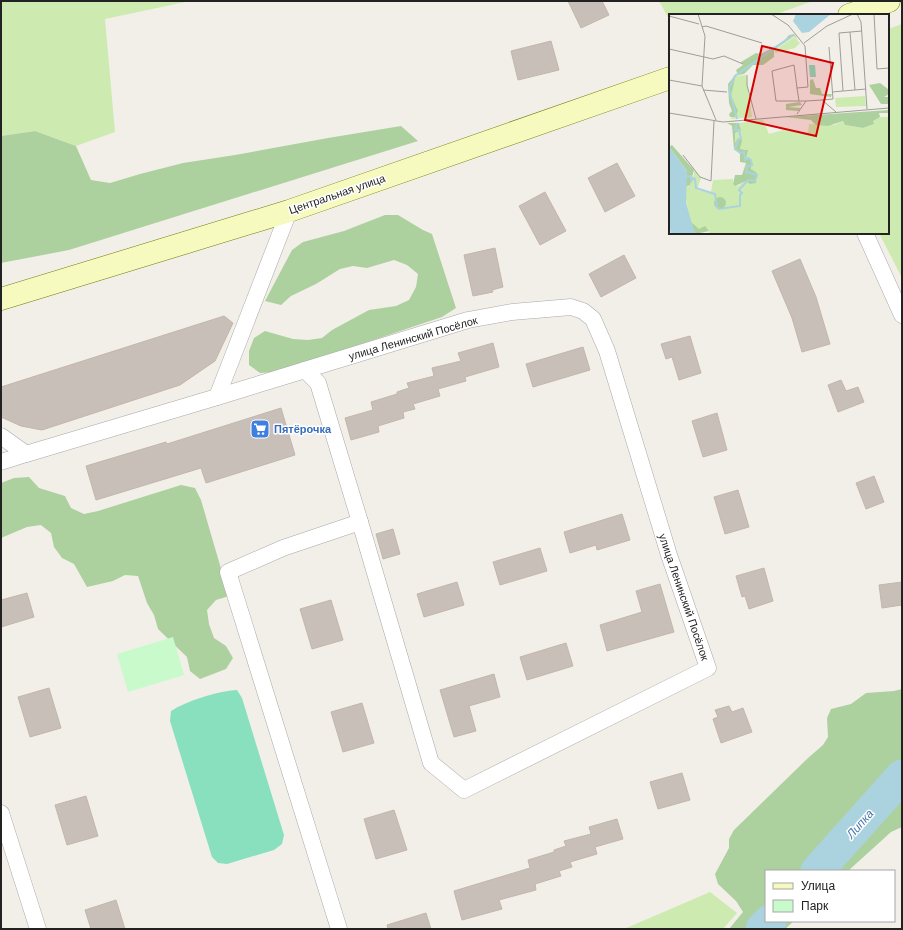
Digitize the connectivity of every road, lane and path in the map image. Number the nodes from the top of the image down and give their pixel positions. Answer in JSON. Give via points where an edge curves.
{"nodes":[{"id":1,"x":889,"y":1,"type":"edge"},
{"id":2,"x":852,"y":14,"type":"edge"},
{"id":3,"x":669,"y":78,"type":"edge"},
{"id":4,"x":289,"y":211,"type":"junction"},
{"id":5,"x":865,"y":234,"type":"edge"},
{"id":6,"x":1,"y":299,"type":"edge"},
{"id":7,"x":902,"y":315,"type":"edge"},
{"id":8,"x":305,"y":370,"type":"junction"},
{"id":9,"x":217,"y":397,"type":"junction"},
{"id":10,"x":1,"y":436,"type":"edge"},
{"id":11,"x":26,"y":454,"type":"junction"},
{"id":12,"x":1,"y":462,"type":"edge"},
{"id":13,"x":360,"y":522,"type":"junction"},
{"id":14,"x":1,"y":813,"type":"edge"},
{"id":15,"x":38,"y":929,"type":"edge"},
{"id":16,"x":339,"y":929,"type":"edge"}],
"edges":[{"from":1,"to":2,"type":"main road"},
{"from":3,"to":4,"type":"main road","name":"Центральная улица"},
{"from":4,"to":6,"type":"main road","name":"Центральная улица"},
{"from":4,"to":9,"type":"street"},
{"from":5,"to":7,"type":"street"},
{"from":8,"to":9,"type":"street"},
{"from":8,"to":13,"type":"street","via":[[318,383]]},
{"from":8,"to":13,"type":"street","name":"улица Ленинский Посёлок","via":[[468,320],[512,312],[571,307],[583,311],[593,319],[607,351],[669,555],[708,668],[464,790],[432,763]]},
{"from":9,"to":11,"type":"street"},
{"from":10,"to":11,"type":"street"},
{"from":11,"to":12,"type":"street"},
{"from":13,"to":16,"type":"street","via":[[283,548],[228,572]]},
{"from":14,"to":15,"type":"street"}]}
